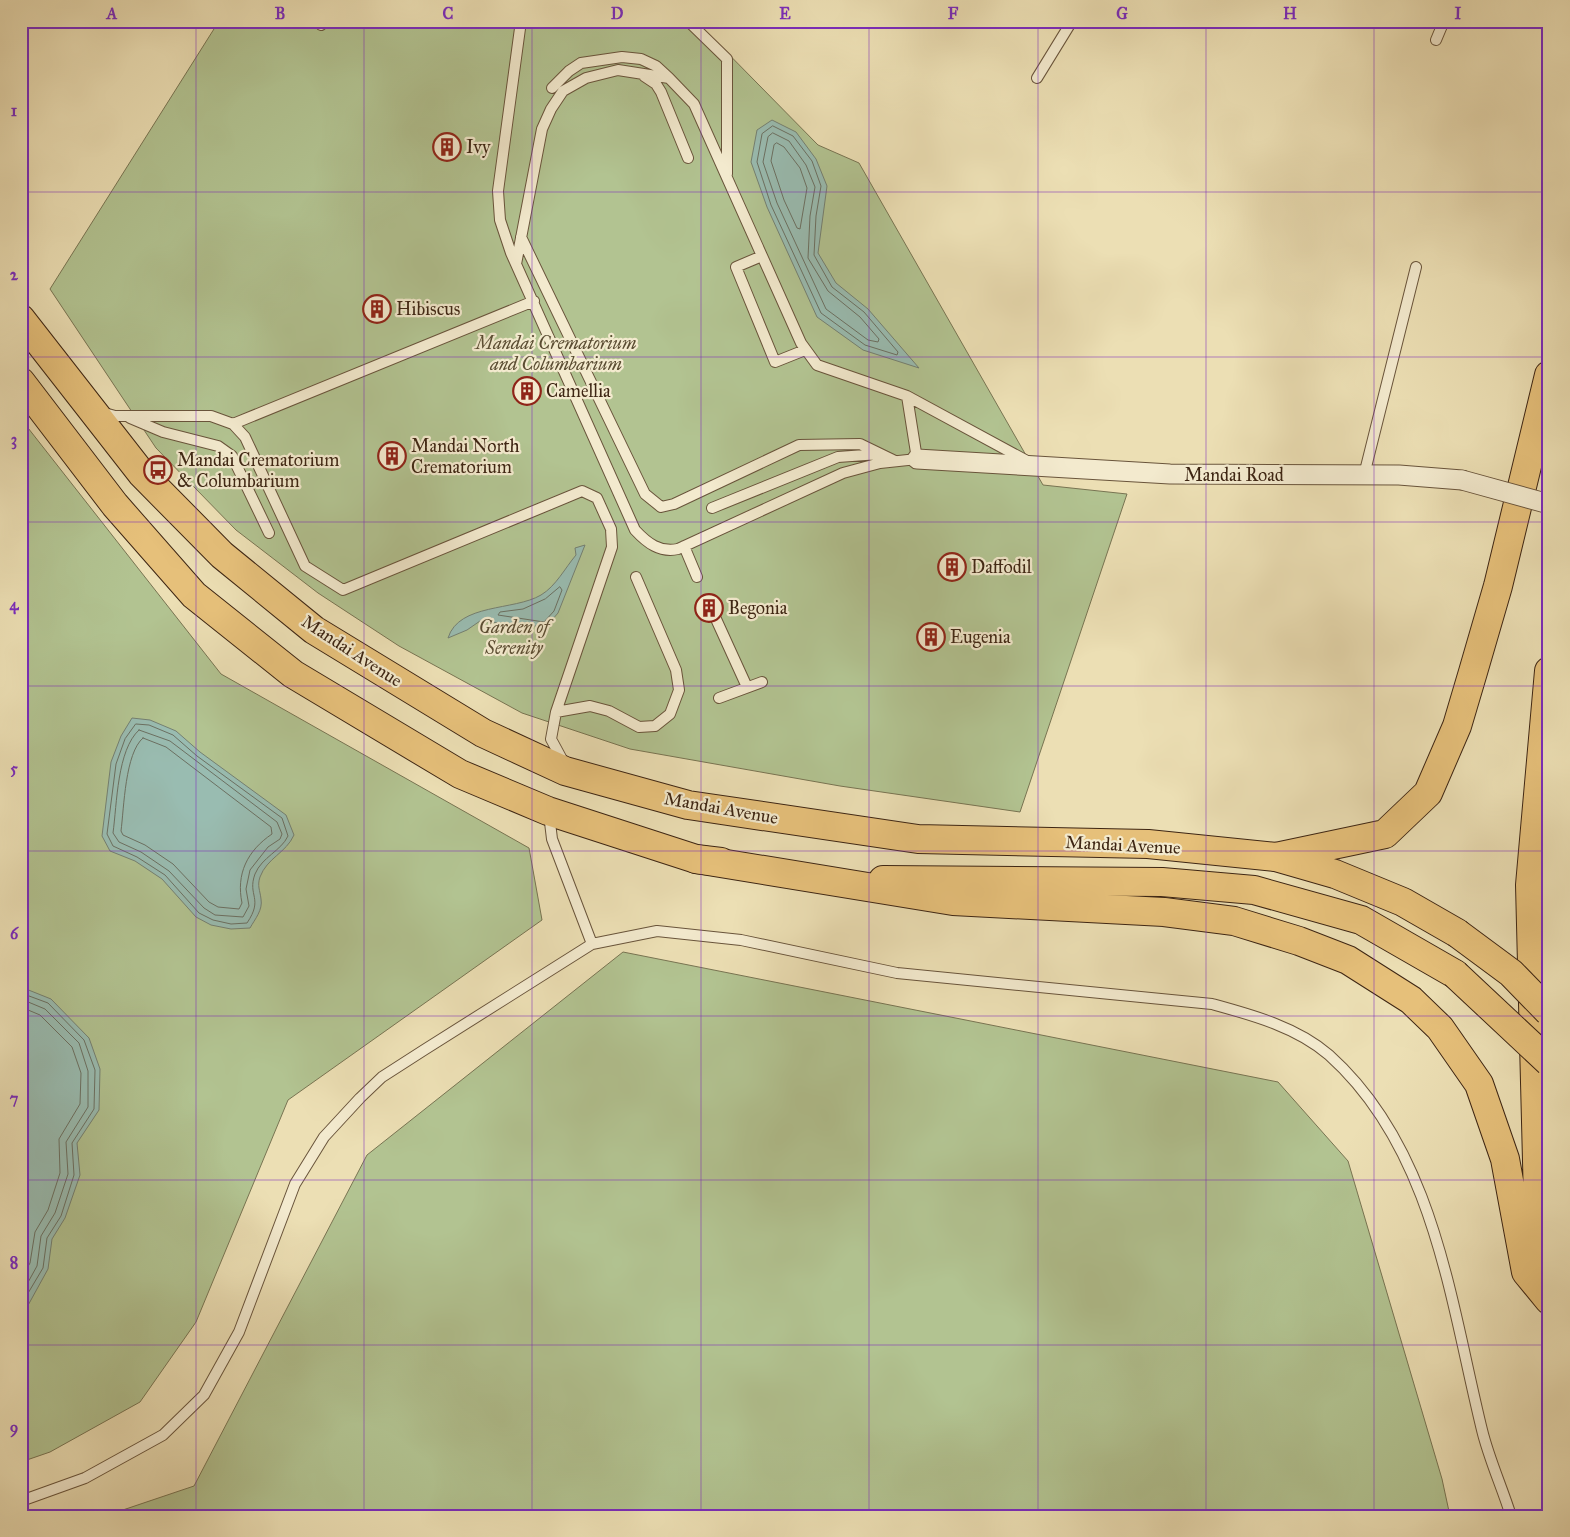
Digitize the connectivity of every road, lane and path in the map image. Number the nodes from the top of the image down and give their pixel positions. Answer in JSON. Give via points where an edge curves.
{"nodes":[{"id":1,"x":522,"y":21,"type":"edge"},
{"id":2,"x":688,"y":21,"type":"edge"},
{"id":3,"x":1072,"y":21,"type":"edge"},
{"id":4,"x":1444,"y":21,"type":"edge"},
{"id":5,"x":1436,"y":40,"type":"dead end"},
{"id":6,"x":642,"y":74,"type":"junction"},
{"id":7,"x":669,"y":78,"type":"junction"},
{"id":8,"x":1037,"y":78,"type":"dead end"},
{"id":9,"x":552,"y":88,"type":"dead end"},
{"id":10,"x":688,"y":158,"type":"dead end"},
{"id":11,"x":727,"y":180,"type":"junction"},
{"id":12,"x":521,"y":237,"type":"junction"},
{"id":13,"x":762,"y":256,"type":"junction"},
{"id":14,"x":516,"y":264,"type":"junction"},
{"id":15,"x":1416,"y":267,"type":"dead end"},
{"id":16,"x":534,"y":301,"type":"junction"},
{"id":17,"x":21,"y":319,"type":"edge"},
{"id":18,"x":805,"y":350,"type":"junction"},
{"id":19,"x":1549,"y":375,"type":"edge"},
{"id":20,"x":70,"y":380,"type":"junction"},
{"id":21,"x":21,"y":382,"type":"edge"},
{"id":22,"x":907,"y":396,"type":"junction"},
{"id":23,"x":126,"y":416,"type":"junction"},
{"id":24,"x":233,"y":424,"type":"junction"},
{"id":25,"x":880,"y":454,"type":"junction"},
{"id":26,"x":917,"y":459,"type":"junction"},
{"id":27,"x":895,"y":461,"type":"junction"},
{"id":28,"x":1037,"y":467,"type":"junction"},
{"id":29,"x":1364,"y":475,"type":"junction"},
{"id":30,"x":1549,"y":504,"type":"edge"},
{"id":31,"x":712,"y":508,"type":"dead end"},
{"id":32,"x":270,"y":533,"type":"dead end"},
{"id":33,"x":684,"y":546,"type":"junction"},
{"id":34,"x":697,"y":576,"type":"dead end"},
{"id":35,"x":636,"y":577,"type":"dead end"},
{"id":36,"x":716,"y":619,"type":"dead end"},
{"id":37,"x":1549,"y":671,"type":"edge"},
{"id":38,"x":762,"y":682,"type":"dead end"},
{"id":39,"x":747,"y":687,"type":"junction"},
{"id":40,"x":718,"y":698,"type":"dead end"},
{"id":41,"x":556,"y":712,"type":"junction"},
{"id":42,"x":578,"y":774,"type":"junction"},
{"id":43,"x":548,"y":810,"type":"junction"},
{"id":44,"x":1276,"y":858,"type":"junction"},
{"id":45,"x":696,"y":860,"type":"junction"},
{"id":46,"x":592,"y":944,"type":"junction"},
{"id":47,"x":1549,"y":1012,"type":"edge"},
{"id":48,"x":1549,"y":1062,"type":"edge"},
{"id":49,"x":1549,"y":1291,"type":"edge"},
{"id":50,"x":1549,"y":1300,"type":"edge"},
{"id":51,"x":21,"y":1501,"type":"edge"},
{"id":52,"x":1511,"y":1516,"type":"edge"}],
"edges":[{"from":1,"to":14,"type":"lane","via":[[498,191],[502,229]]},
{"from":2,"to":11,"type":"lane","via":[[727,59]]},
{"from":3,"to":8,"type":"lane"},
{"from":4,"to":5,"type":"lane"},
{"from":6,"to":7,"type":"lane"},
{"from":6,"to":10,"type":"lane","via":[[656,84]]},
{"from":6,"to":12,"type":"lane","via":[[618,70],[586,78],[563,91],[542,129]]},
{"from":7,"to":9,"type":"lane","via":[[648,62],[622,57],[581,63]]},
{"from":7,"to":11,"type":"lane","via":[[694,104]]},
{"from":11,"to":13,"type":"lane"},
{"from":12,"to":14,"type":"lane"},
{"from":12,"to":25,"type":"lane","via":[[645,494],[661,507],[674,504],[799,445],[860,444]]},
{"from":13,"to":18,"type":"lane"},
{"from":13,"to":18,"type":"lane","via":[[736,267],[775,362]]},
{"from":14,"to":16,"type":"lane"},
{"from":15,"to":29,"type":"lane"},
{"from":16,"to":24,"type":"lane"},
{"from":16,"to":33,"type":"lane","via":[[635,530],[650,544],[667,551]]},
{"from":17,"to":20,"type":"main road","name":"Mandai Avenue"},
{"from":18,"to":22,"type":"lane","via":[[817,365]]},
{"from":19,"to":44,"type":"main road","via":[[1498,586],[1457,726],[1428,793],[1385,834]]},
{"from":20,"to":23,"type":"lane","via":[[101,412]]},
{"from":20,"to":42,"type":"main road","name":"Mandai Avenue","via":[[142,474],[222,555],[314,630],[483,733]]},
{"from":21,"to":43,"type":"main road","name":"Mandai Avenue","via":[[115,505],[194,595],[293,674],[460,774]]},
{"from":22,"to":26,"type":"lane"},
{"from":22,"to":28,"type":"lane"},
{"from":23,"to":24,"type":"lane","via":[[211,416]]},
{"from":23,"to":32,"type":"lane","via":[[164,432],[218,446],[232,456]]},
{"from":24,"to":41,"type":"lane","via":[[245,437],[305,566],[343,590],[582,491],[597,498],[611,529],[612,547]]},
{"from":25,"to":27,"type":"lane"},
{"from":25,"to":31,"type":"lane","via":[[838,457]]},
{"from":26,"to":27,"type":"lane"},
{"from":26,"to":28,"type":"street","name":"Mandai Road"},
{"from":27,"to":33,"type":"lane","via":[[843,473]]},
{"from":28,"to":29,"type":"street","name":"Mandai Road","via":[[1170,474]]},
{"from":29,"to":30,"type":"street","name":"Mandai Road","bridge":true,"via":[[1462,480]]},
{"from":33,"to":34,"type":"lane"},
{"from":35,"to":41,"type":"lane","via":[[676,670],[679,690],[670,714],[655,726],[639,727],[610,711],[590,706]]},
{"from":36,"to":39,"type":"lane"},
{"from":37,"to":49,"type":"main road","via":[[1530,885],[1538,1200]]},
{"from":38,"to":39,"type":"lane"},
{"from":39,"to":40,"type":"lane"},
{"from":41,"to":42,"type":"lane","via":[[551,739],[561,760]]},
{"from":42,"to":44,"type":"main road","name":"Mandai Avenue","via":[[688,804],[918,839],[1148,844]]},
{"from":43,"to":45,"type":"main road","name":"Mandai Avenue"},
{"from":43,"to":46,"type":"lane","via":[[552,839]]},
{"from":44,"to":47,"type":"main road","name":"Mandai Avenue","bridge":true,"via":[[1334,874],[1403,902],[1457,933],[1511,973]]},
{"from":45,"to":48,"type":"main road","name":"Mandai Avenue","bridge":true,"via":[[893,881],[1162,882],[1254,890],[1361,920],[1455,974]]},
{"from":45,"to":50,"type":"main road","via":[[953,902],[1164,912],[1234,921],[1348,960],[1417,1006],[1440,1028],[1479,1084],[1505,1159],[1526,1272]]},
{"from":46,"to":51,"type":"lane","via":[[382,1077],[324,1137],[295,1184],[239,1332],[204,1395],[163,1435],[85,1478]]},
{"from":46,"to":52,"type":"lane","via":[[657,930],[741,940],[897,973],[1212,1004],[1256,1016],[1328,1054],[1370,1097],[1398,1142],[1432,1222],[1483,1433]]}]}
